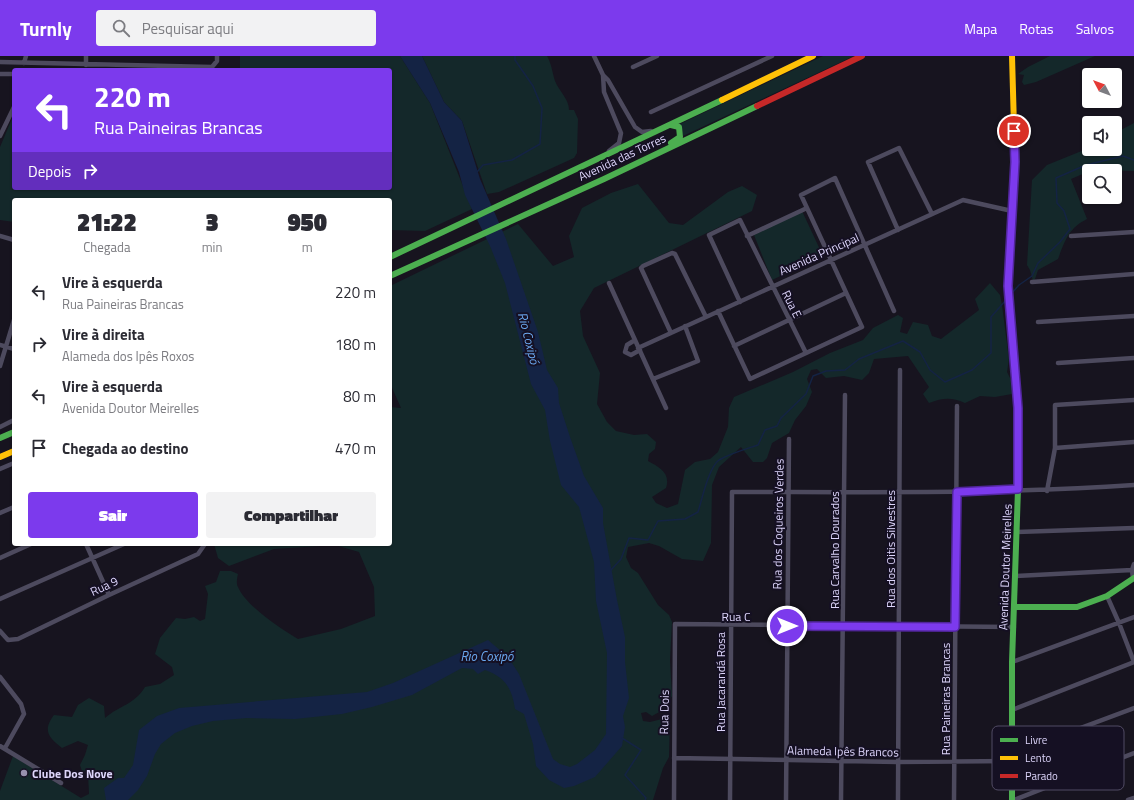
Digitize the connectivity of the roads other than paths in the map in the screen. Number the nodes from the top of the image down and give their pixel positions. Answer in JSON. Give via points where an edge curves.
{"nodes":[{"id":1,"x":26,"y":56,"type":"edge"},
{"id":2,"x":86,"y":56,"type":"edge"},
{"id":3,"x":217,"y":56,"type":"edge"},
{"id":4,"x":594,"y":56,"type":"edge"},
{"id":5,"x":657,"y":56,"type":"edge"},
{"id":6,"x":772,"y":56,"type":"edge"},
{"id":7,"x":813,"y":56,"type":"edge"},
{"id":8,"x":862,"y":56,"type":"edge"},
{"id":9,"x":1007,"y":56,"type":"edge"},
{"id":10,"x":1012,"y":56,"type":"edge"},
{"id":11,"x":0,"y":62,"type":"edge"},
{"id":12,"x":24,"y":63,"type":"junction"},
{"id":13,"x":86,"y":65,"type":"junction"},
{"id":14,"x":633,"y":67,"type":"dead end"},
{"id":15,"x":1012,"y":70,"type":"junction"},
{"id":16,"x":0,"y":74,"type":"edge"},
{"id":17,"x":12,"y":74,"type":"edge"},
{"id":18,"x":603,"y":75,"type":"junction"},
{"id":19,"x":12,"y":111,"type":"edge"},
{"id":20,"x":651,"y":112,"type":"dead end"},
{"id":21,"x":671,"y":125,"type":"junction"},
{"id":22,"x":0,"y":136,"type":"edge"},
{"id":23,"x":591,"y":163,"type":"junction"},
{"id":24,"x":604,"y":179,"type":"junction"},
{"id":25,"x":807,"y":208,"type":"junction"},
{"id":26,"x":1012,"y":211,"type":"junction"},
{"id":27,"x":932,"y":214,"type":"junction"},
{"id":28,"x":898,"y":230,"type":"junction"},
{"id":29,"x":1134,"y":232,"type":"edge"},
{"id":30,"x":0,"y":236,"type":"edge"},
{"id":31,"x":748,"y":236,"type":"junction"},
{"id":32,"x":1071,"y":236,"type":"dead end"},
{"id":33,"x":12,"y":239,"type":"edge"},
{"id":34,"x":865,"y":245,"type":"junction"},
{"id":35,"x":392,"y":256,"type":"edge"},
{"id":36,"x":831,"y":260,"type":"junction"},
{"id":37,"x":1134,"y":274,"type":"edge"},
{"id":38,"x":392,"y":275,"type":"edge"},
{"id":39,"x":1032,"y":282,"type":"dead end"},
{"id":40,"x":609,"y":283,"type":"dead end"},
{"id":41,"x":773,"y":286,"type":"junction"},
{"id":42,"x":846,"y":293,"type":"junction"},
{"id":43,"x":740,"y":302,"type":"junction"},
{"id":44,"x":894,"y":311,"type":"dead end"},
{"id":45,"x":718,"y":312,"type":"junction"},
{"id":46,"x":1134,"y":316,"type":"edge"},
{"id":47,"x":706,"y":317,"type":"junction"},
{"id":48,"x":790,"y":320,"type":"junction"},
{"id":49,"x":1038,"y":322,"type":"dead end"},
{"id":50,"x":685,"y":326,"type":"junction"},
{"id":51,"x":12,"y":327,"type":"edge"},
{"id":52,"x":671,"y":333,"type":"junction"},
{"id":53,"x":635,"y":340,"type":"junction"},
{"id":54,"x":0,"y":345,"type":"edge"},
{"id":55,"x":734,"y":346,"type":"junction"},
{"id":56,"x":6,"y":347,"type":"junction"},
{"id":57,"x":12,"y":348,"type":"edge"},
{"id":58,"x":639,"y":349,"type":"junction"},
{"id":59,"x":806,"y":353,"type":"junction"},
{"id":60,"x":1134,"y":358,"type":"edge"},
{"id":61,"x":1058,"y":363,"type":"dead end"},
{"id":62,"x":0,"y":366,"type":"edge"},
{"id":63,"x":900,"y":370,"type":"dead end"},
{"id":64,"x":653,"y":379,"type":"junction"},
{"id":65,"x":845,"y":396,"type":"dead end"},
{"id":66,"x":1134,"y":400,"type":"edge"},
{"id":67,"x":957,"y":406,"type":"dead end"},
{"id":68,"x":666,"y":408,"type":"dead end"},
{"id":69,"x":12,"y":421,"type":"edge"},
{"id":70,"x":0,"y":426,"type":"edge"},
{"id":71,"x":12,"y":433,"type":"edge"},
{"id":72,"x":0,"y":438,"type":"edge"},
{"id":73,"x":789,"y":439,"type":"dead end"},
{"id":74,"x":1134,"y":442,"type":"edge"},
{"id":75,"x":1055,"y":448,"type":"junction"},
{"id":76,"x":12,"y":452,"type":"edge"},
{"id":77,"x":0,"y":457,"type":"edge"},
{"id":78,"x":12,"y":464,"type":"edge"},
{"id":79,"x":0,"y":469,"type":"edge"},
{"id":80,"x":1134,"y":485,"type":"edge"},
{"id":81,"x":1018,"y":489,"type":"junction"},
{"id":82,"x":844,"y":491,"type":"junction"},
{"id":83,"x":1047,"y":491,"type":"junction"},
{"id":84,"x":787,"y":492,"type":"junction"},
{"id":85,"x":901,"y":492,"type":"junction"},
{"id":86,"x":957,"y":492,"type":"junction"},
{"id":87,"x":12,"y":508,"type":"edge"},
{"id":88,"x":0,"y":513,"type":"edge"},
{"id":89,"x":1134,"y":528,"type":"edge"},
{"id":90,"x":1017,"y":532,"type":"junction"},
{"id":91,"x":27,"y":546,"type":"edge"},
{"id":92,"x":87,"y":546,"type":"edge"},
{"id":93,"x":120,"y":546,"type":"edge"},
{"id":94,"x":204,"y":546,"type":"edge"},
{"id":95,"x":0,"y":558,"type":"edge"},
{"id":96,"x":92,"y":559,"type":"junction"},
{"id":97,"x":1134,"y":564,"type":"edge"},
{"id":98,"x":1132,"y":570,"type":"junction"},
{"id":99,"x":1016,"y":576,"type":"junction"},
{"id":100,"x":1134,"y":578,"type":"edge"},
{"id":101,"x":109,"y":595,"type":"junction"},
{"id":102,"x":1107,"y":596,"type":"junction"},
{"id":103,"x":0,"y":600,"type":"edge"},
{"id":104,"x":1015,"y":606,"type":"junction"},
{"id":105,"x":1134,"y":617,"type":"edge"},
{"id":106,"x":1120,"y":623,"type":"junction"},
{"id":107,"x":675,"y":624,"type":"joint"},
{"id":108,"x":730,"y":626,"type":"junction"},
{"id":109,"x":787,"y":626,"type":"junction"},
{"id":110,"x":844,"y":626,"type":"junction"},
{"id":111,"x":900,"y":626,"type":"junction"},
{"id":112,"x":955,"y":627,"type":"junction"},
{"id":113,"x":1014,"y":627,"type":"junction"},
{"id":114,"x":0,"y":631,"type":"edge"},
{"id":115,"x":1012,"y":662,"type":"junction"},
{"id":116,"x":1134,"y":662,"type":"edge"},
{"id":117,"x":0,"y":677,"type":"edge"},
{"id":118,"x":1134,"y":708,"type":"edge"},
{"id":119,"x":1012,"y":710,"type":"junction"},
{"id":120,"x":1012,"y":726,"type":"edge"},
{"id":121,"x":1086,"y":726,"type":"edge"},
{"id":122,"x":0,"y":746,"type":"edge"},
{"id":123,"x":5,"y":748,"type":"junction"},
{"id":124,"x":1134,"y":753,"type":"edge"},
{"id":125,"x":1124,"y":757,"type":"edge"},
{"id":126,"x":674,"y":758,"type":"junction"},
{"id":127,"x":730,"y":760,"type":"junction"},
{"id":128,"x":786,"y":760,"type":"junction"},
{"id":129,"x":842,"y":760,"type":"junction"},
{"id":130,"x":992,"y":761,"type":"edge"},
{"id":131,"x":898,"y":762,"type":"junction"},
{"id":132,"x":955,"y":762,"type":"junction"},
{"id":133,"x":61,"y":783,"type":"dead end"},
{"id":134,"x":1012,"y":790,"type":"edge"},
{"id":135,"x":1039,"y":790,"type":"edge"},
{"id":136,"x":1134,"y":798,"type":"edge"},
{"id":137,"x":674,"y":800,"type":"edge"},
{"id":138,"x":730,"y":800,"type":"edge"},
{"id":139,"x":786,"y":800,"type":"edge"},
{"id":140,"x":841,"y":800,"type":"edge"},
{"id":141,"x":898,"y":800,"type":"edge"},
{"id":142,"x":954,"y":800,"type":"edge"},
{"id":143,"x":1013,"y":800,"type":"edge"},
{"id":144,"x":1128,"y":800,"type":"edge"}],
"edges":[{"from":1,"to":12,"type":"street"},
{"from":2,"to":13,"type":"street"},
{"from":3,"to":13,"type":"street","via":[[217,61],[212,67]]},
{"from":4,"to":18,"type":"street"},
{"from":5,"to":14,"type":"street"},
{"from":6,"to":20,"type":"street"},
{"from":7,"to":21,"type":"main road","name":"Avenida das Torres"},
{"from":8,"to":24,"type":"main road","name":"Avenida das Torres"},
{"from":9,"to":15,"type":"main road","name":"Avenida Doutor Meirelles"},
{"from":10,"to":15,"type":"main road","name":"Avenida Doutor Meirelles"},
{"from":11,"to":12,"type":"street"},
{"from":12,"to":13,"type":"street"},
{"from":15,"to":26,"type":"main road","name":"Avenida Doutor Meirelles","via":[[1015,162]]},
{"from":16,"to":17,"type":"street"},
{"from":18,"to":21,"type":"street","via":[[630,120],[639,130],[647,132]]},
{"from":18,"to":23,"type":"street","via":[[604,92],[621,135],[616,146]]},
{"from":19,"to":22,"type":"street"},
{"from":21,"to":23,"type":"main road","name":"Avenida das Torres"},
{"from":21,"to":24,"type":"main road","via":[[679,127],[680,137]]},
{"from":23,"to":35,"type":"main road","name":"Avenida das Torres"},
{"from":24,"to":38,"type":"main road","name":"Avenida das Torres"},
{"from":25,"to":31,"type":"street"},
{"from":25,"to":34,"type":"street","via":[[801,195],[835,178]]},
{"from":25,"to":36,"type":"street"},
{"from":26,"to":27,"type":"street","name":"Avenida Principal","via":[[963,200]]},
{"from":26,"to":81,"type":"main road","name":"Avenida Doutor Meirelles","via":[[1008,286],[1018,408]]},
{"from":27,"to":28,"type":"street","name":"Avenida Principal"},
{"from":27,"to":28,"type":"street","via":[[899,148],[868,162]]},
{"from":28,"to":34,"type":"street","name":"Avenida Principal"},
{"from":29,"to":32,"type":"street"},
{"from":30,"to":33,"type":"street"},
{"from":31,"to":41,"type":"street","name":"Rua E"},
{"from":31,"to":43,"type":"street","name":"Rua E","via":[[740,220],[709,235]]},
{"from":34,"to":36,"type":"street","name":"Avenida Principal"},
{"from":34,"to":44,"type":"street"},
{"from":36,"to":41,"type":"street","name":"Avenida Principal"},
{"from":36,"to":42,"type":"street"},
{"from":37,"to":39,"type":"street"},
{"from":40,"to":53,"type":"street"},
{"from":41,"to":43,"type":"street","name":"Avenida Principal"},
{"from":41,"to":48,"type":"street","name":"Rua E"},
{"from":42,"to":48,"type":"street"},
{"from":42,"to":59,"type":"street","via":[[862,328]]},
{"from":43,"to":45,"type":"street","name":"Avenida Principal"},
{"from":45,"to":47,"type":"street","name":"Avenida Principal"},
{"from":45,"to":55,"type":"street"},
{"from":46,"to":49,"type":"street"},
{"from":47,"to":50,"type":"street","name":"Avenida Principal"},
{"from":47,"to":52,"type":"street","via":[[675,254],[643,266]]},
{"from":48,"to":55,"type":"street"},
{"from":48,"to":59,"type":"street","name":"Rua E"},
{"from":50,"to":52,"type":"street","name":"Avenida Principal"},
{"from":50,"to":64,"type":"street","via":[[698,361]]},
{"from":51,"to":56,"type":"street"},
{"from":52,"to":58,"type":"street","name":"Avenida Principal"},
{"from":53,"to":58,"type":"street"},
{"from":53,"to":58,"type":"street","via":[[627,345],[625,352],[631,354]]},
{"from":54,"to":56,"type":"street"},
{"from":55,"to":59,"type":"street","via":[[750,379]]},
{"from":56,"to":57,"type":"street"},
{"from":56,"to":62,"type":"street"},
{"from":58,"to":64,"type":"street"},
{"from":60,"to":61,"type":"street"},
{"from":63,"to":85,"type":"street","name":"Rua dos Oitis Silvestres"},
{"from":64,"to":68,"type":"street"},
{"from":65,"to":82,"type":"street","name":"Rua Carvalho Dourados"},
{"from":66,"to":75,"type":"street","via":[[1055,405]]},
{"from":67,"to":86,"type":"street","name":"Rua Paineiras Brancas"},
{"from":69,"to":70,"type":"street"},
{"from":71,"to":72,"type":"main road"},
{"from":73,"to":84,"type":"street","name":"Rua dos Coqueiros Verdes"},
{"from":74,"to":75,"type":"street"},
{"from":75,"to":83,"type":"street"},
{"from":76,"to":77,"type":"main road"},
{"from":78,"to":79,"type":"street"},
{"from":80,"to":83,"type":"street"},
{"from":81,"to":83,"type":"street"},
{"from":81,"to":86,"type":"street"},
{"from":81,"to":90,"type":"main road","name":"Avenida Doutor Meirelles"},
{"from":82,"to":84,"type":"street"},
{"from":82,"to":85,"type":"street"},
{"from":82,"to":110,"type":"street","name":"Rua Carvalho Dourados"},
{"from":84,"to":108,"type":"street","name":"Rua Jacarandá Rosa","via":[[732,492]]},
{"from":84,"to":109,"type":"street","name":"Rua dos Coqueiros Verdes"},
{"from":85,"to":86,"type":"street"},
{"from":85,"to":111,"type":"street","name":"Rua dos Oitis Silvestres"},
{"from":86,"to":112,"type":"street","name":"Rua Paineiras Brancas"},
{"from":87,"to":88,"type":"street"},
{"from":89,"to":90,"type":"street"},
{"from":90,"to":99,"type":"main road","name":"Avenida Doutor Meirelles"},
{"from":91,"to":95,"type":"street"},
{"from":92,"to":96,"type":"street"},
{"from":93,"to":96,"type":"street"},
{"from":94,"to":101,"type":"street","name":"Rua 9","via":[[198,554]]},
{"from":96,"to":101,"type":"street"},
{"from":96,"to":103,"type":"street"},
{"from":97,"to":98,"type":"street"},
{"from":98,"to":99,"type":"street"},
{"from":98,"to":100,"type":"street"},
{"from":99,"to":104,"type":"main road","name":"Avenida Doutor Meirelles"},
{"from":100,"to":102,"type":"main road"},
{"from":101,"to":114,"type":"street","name":"Rua 9","via":[[18,639],[8,640]]},
{"from":102,"to":104,"type":"main road","via":[[1077,607]]},
{"from":102,"to":106,"type":"street"},
{"from":104,"to":113,"type":"main road","name":"Avenida Doutor Meirelles"},
{"from":105,"to":106,"type":"street"},
{"from":106,"to":115,"type":"street"},
{"from":106,"to":116,"type":"street"},
{"from":107,"to":108,"type":"street","name":"Rua C"},
{"from":107,"to":126,"type":"street","name":"Rua Dois"},
{"from":108,"to":109,"type":"street","name":"Rua C"},
{"from":108,"to":127,"type":"street","name":"Rua Jacarandá Rosa"},
{"from":109,"to":110,"type":"street","name":"Rua C"},
{"from":109,"to":128,"type":"street","name":"Rua dos Coqueiros Verdes"},
{"from":110,"to":111,"type":"street","name":"Rua C"},
{"from":110,"to":129,"type":"street","name":"Rua Carvalho Dourados"},
{"from":111,"to":112,"type":"street","name":"Rua C"},
{"from":111,"to":131,"type":"street","name":"Rua dos Oitis Silvestres"},
{"from":112,"to":113,"type":"street","name":"Rua C"},
{"from":112,"to":132,"type":"street","name":"Rua Paineiras Brancas"},
{"from":113,"to":115,"type":"main road","name":"Avenida Doutor Meirelles"},
{"from":115,"to":119,"type":"main road","name":"Avenida Doutor Meirelles"},
{"from":116,"to":119,"type":"street"},
{"from":117,"to":123,"type":"street","via":[[21,704],[24,714]]},
{"from":118,"to":121,"type":"street"},
{"from":119,"to":120,"type":"main road","name":"Avenida Doutor Meirelles"},
{"from":122,"to":123,"type":"street"},
{"from":123,"to":133,"type":"street"},
{"from":124,"to":125,"type":"street"},
{"from":126,"to":127,"type":"street","name":"Alameda Ipês Brancos"},
{"from":126,"to":137,"type":"street","name":"Rua Dois"},
{"from":127,"to":128,"type":"street","name":"Alameda Ipês Brancos"},
{"from":127,"to":138,"type":"street","name":"Rua Jacarandá Rosa"},
{"from":128,"to":129,"type":"street","name":"Alameda Ipês Brancos"},
{"from":128,"to":139,"type":"street","name":"Rua dos Coqueiros Verdes"},
{"from":129,"to":131,"type":"street","name":"Alameda Ipês Brancos"},
{"from":129,"to":140,"type":"street","name":"Rua Carvalho Dourados"},
{"from":130,"to":132,"type":"street","name":"Alameda Ipês Brancos"},
{"from":131,"to":132,"type":"street","name":"Alameda Ipês Brancos"},
{"from":131,"to":141,"type":"street","name":"Rua dos Oitis Silvestres"},
{"from":132,"to":142,"type":"street","name":"Rua Paineiras Brancas"},
{"from":134,"to":143,"type":"main road","name":"Avenida Doutor Meirelles"},
{"from":135,"to":143,"type":"street"},
{"from":136,"to":144,"type":"street"}]}
